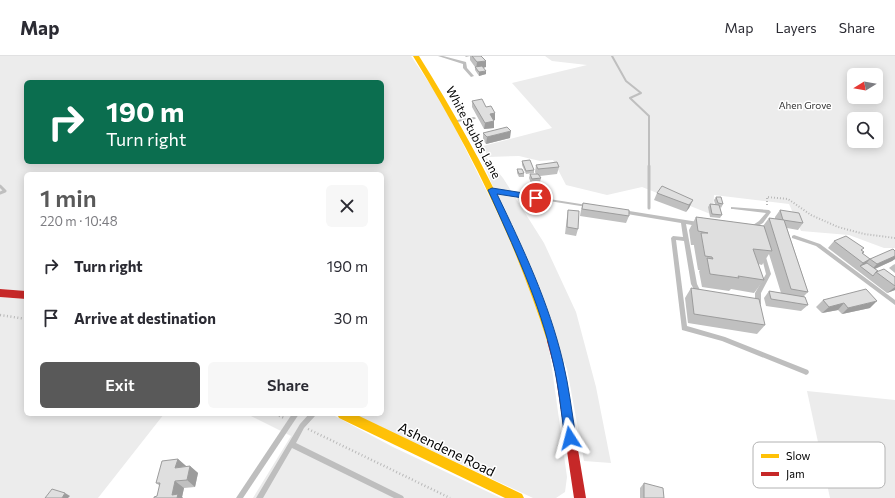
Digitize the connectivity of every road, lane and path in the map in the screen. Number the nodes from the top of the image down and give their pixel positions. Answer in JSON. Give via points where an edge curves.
{"nodes":[{"id":1,"x":416,"y":56,"type":"edge"},
{"id":2,"x":440,"y":56,"type":"edge"},
{"id":3,"x":472,"y":76,"type":"dead end"},
{"id":4,"x":474,"y":118,"type":"dead end"},
{"id":5,"x":457,"y":121,"type":"junction"},
{"id":6,"x":492,"y":190,"type":"junction"},
{"id":7,"x":591,"y":207,"type":"edge"},
{"id":8,"x":733,"y":208,"type":"dead end"},
{"id":9,"x":614,"y":210,"type":"edge"},
{"id":10,"x":770,"y":212,"type":"junction"},
{"id":11,"x":683,"y":222,"type":"junction"},
{"id":12,"x":705,"y":225,"type":"edge"},
{"id":13,"x":749,"y":231,"type":"edge"},
{"id":14,"x":757,"y":232,"type":"junction"},
{"id":15,"x":794,"y":237,"type":"dead end"},
{"id":16,"x":895,"y":238,"type":"edge"},
{"id":17,"x":686,"y":239,"type":"junction"},
{"id":18,"x":759,"y":239,"type":"edge"},
{"id":19,"x":761,"y":246,"type":"edge"},
{"id":20,"x":0,"y":293,"type":"edge"},
{"id":21,"x":24,"y":295,"type":"edge"},
{"id":22,"x":704,"y":296,"type":"edge"},
{"id":23,"x":751,"y":303,"type":"edge"},
{"id":24,"x":895,"y":303,"type":"edge"},
{"id":25,"x":0,"y":315,"type":"edge"},
{"id":26,"x":24,"y":319,"type":"edge"},
{"id":27,"x":806,"y":372,"type":"dead end"},
{"id":28,"x":280,"y":416,"type":"edge"},
{"id":29,"x":295,"y":416,"type":"edge"},
{"id":30,"x":311,"y":416,"type":"edge"},
{"id":31,"x":347,"y":416,"type":"edge"},
{"id":32,"x":291,"y":421,"type":"junction"},
{"id":33,"x":302,"y":426,"type":"junction"},
{"id":34,"x":291,"y":444,"type":"junction"},
{"id":35,"x":239,"y":498,"type":"edge"},
{"id":36,"x":259,"y":498,"type":"edge"},
{"id":37,"x":401,"y":498,"type":"edge"},
{"id":38,"x":450,"y":498,"type":"edge"},
{"id":39,"x":518,"y":498,"type":"edge"},
{"id":40,"x":580,"y":498,"type":"edge"}],
"edges":[{"from":1,"to":5,"type":"street","name":"White Stubbs Lane"},
{"from":2,"to":3,"type":"lane","via":[[465,63],[465,68]]},
{"from":4,"to":5,"type":"lane"},
{"from":5,"to":6,"type":"street","name":"White Stubbs Lane"},
{"from":6,"to":7,"type":"lane"},
{"from":6,"to":40,"type":"street","name":"White Stubbs Lane","via":[[542,306],[558,362]]},
{"from":8,"to":10,"type":"lane"},
{"from":9,"to":11,"type":"lane"},
{"from":10,"to":14,"type":"lane","via":[[755,225]]},
{"from":10,"to":16,"type":"path","via":[[766,199],[775,196],[788,199],[811,215],[838,227]]},
{"from":11,"to":12,"type":"lane"},
{"from":11,"to":17,"type":"lane"},
{"from":13,"to":14,"type":"lane"},
{"from":14,"to":18,"type":"lane"},
{"from":15,"to":24,"type":"lane","via":[[818,245]]},
{"from":17,"to":22,"type":"lane","via":[[696,288],[699,294]]},
{"from":17,"to":27,"type":"lane","via":[[673,238],[684,328],[723,339]]},
{"from":19,"to":23,"type":"lane","via":[[769,274],[758,293],[759,305]]},
{"from":20,"to":21,"type":"street"},
{"from":25,"to":26,"type":"path"},
{"from":28,"to":32,"type":"path"},
{"from":29,"to":32,"type":"lane"},
{"from":30,"to":33,"type":"lane"},
{"from":31,"to":39,"type":"street","name":"Ashendene Road"},
{"from":32,"to":35,"type":"lane"},
{"from":33,"to":34,"type":"lane"},
{"from":33,"to":38,"type":"path"},
{"from":34,"to":36,"type":"lane"},
{"from":34,"to":37,"type":"lane"}]}
